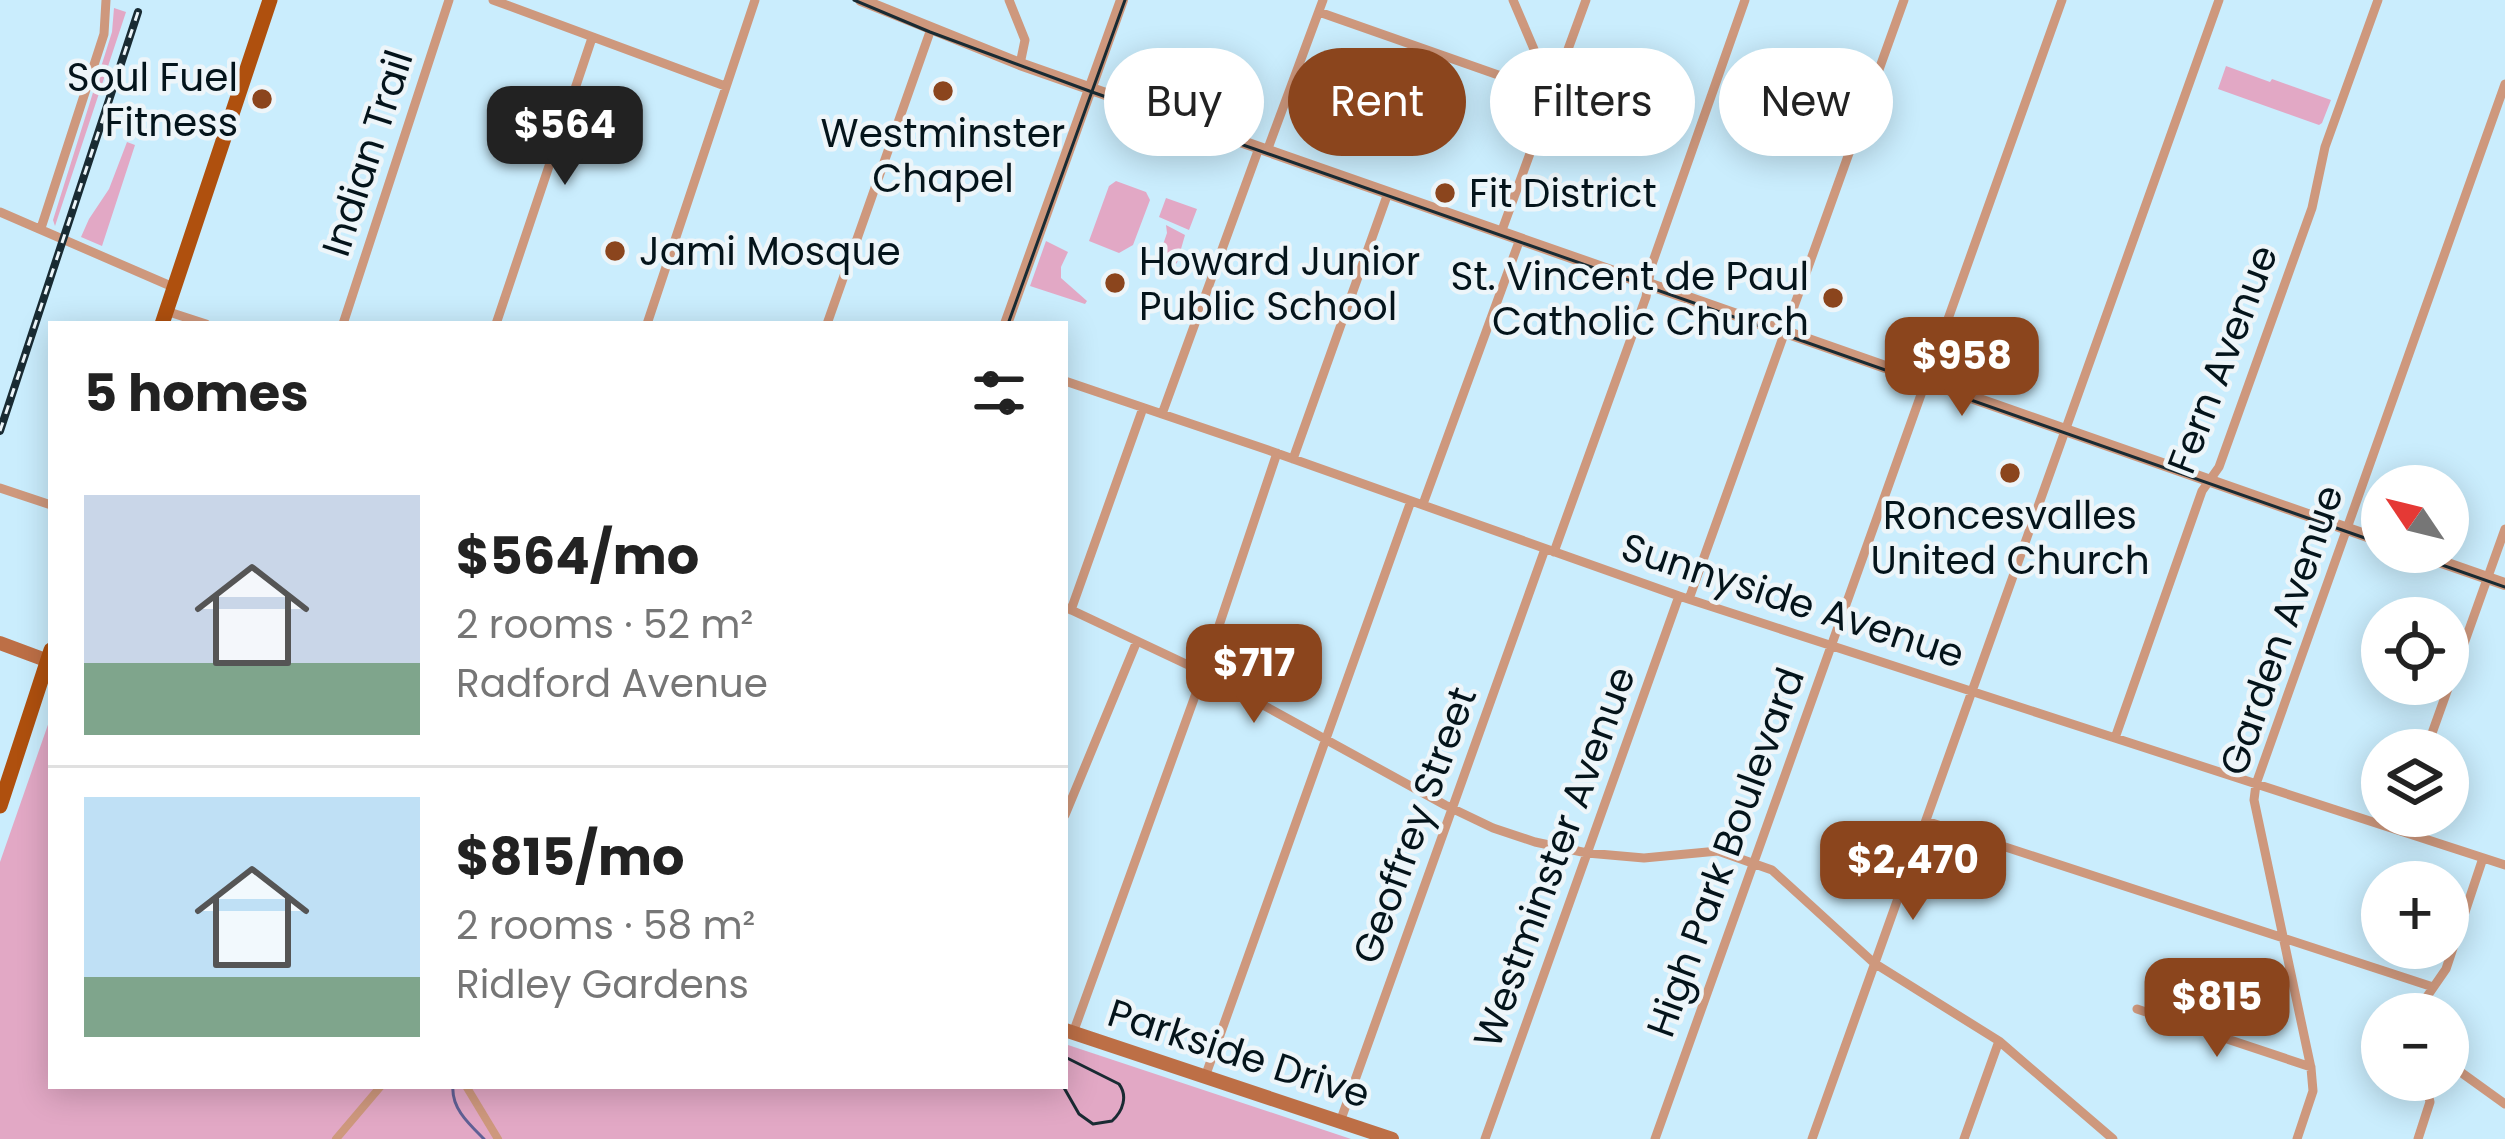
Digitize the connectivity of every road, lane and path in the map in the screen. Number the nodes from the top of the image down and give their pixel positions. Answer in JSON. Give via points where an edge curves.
{"nodes":[{"id":1,"x":106,"y":0,"type":"edge"},
{"id":2,"x":270,"y":0,"type":"edge"},
{"id":3,"x":449,"y":0,"type":"edge"},
{"id":4,"x":493,"y":0,"type":"edge"},
{"id":5,"x":755,"y":0,"type":"edge"},
{"id":6,"x":861,"y":0,"type":"edge"},
{"id":7,"x":1009,"y":0,"type":"edge"},
{"id":8,"x":1123,"y":0,"type":"edge"},
{"id":9,"x":1323,"y":0,"type":"edge"},
{"id":10,"x":1513,"y":0,"type":"edge"},
{"id":11,"x":1586,"y":0,"type":"edge"},
{"id":12,"x":1745,"y":0,"type":"edge"},
{"id":13,"x":1904,"y":0,"type":"edge"},
{"id":14,"x":2062,"y":0,"type":"edge"},
{"id":15,"x":2219,"y":0,"type":"edge"},
{"id":16,"x":2378,"y":0,"type":"edge"},
{"id":17,"x":1319,"y":12,"type":"junction"},
{"id":18,"x":932,"y":29,"type":"junction"},
{"id":19,"x":592,"y":38,"type":"junction"},
{"id":20,"x":1533,"y":48,"type":"edge"},
{"id":21,"x":1569,"y":48,"type":"edge"},
{"id":22,"x":1020,"y":64,"type":"junction"},
{"id":23,"x":1490,"y":72,"type":"edge"},
{"id":24,"x":2505,"y":84,"type":"edge"},
{"id":25,"x":725,"y":86,"type":"junction"},
{"id":26,"x":1090,"y":88,"type":"junction"},
{"id":27,"x":1104,"y":93,"type":"edge"},
{"id":28,"x":1264,"y":147,"type":"edge"},
{"id":29,"x":1264,"y":149,"type":"edge"},
{"id":30,"x":1260,"y":156,"type":"edge"},
{"id":31,"x":1530,"y":156,"type":"edge"},
{"id":32,"x":1388,"y":193,"type":"junction"},
{"id":33,"x":0,"y":212,"type":"edge"},
{"id":34,"x":41,"y":228,"type":"junction"},
{"id":35,"x":1502,"y":232,"type":"junction"},
{"id":36,"x":1520,"y":239,"type":"junction"},
{"id":37,"x":1649,"y":284,"type":"junction"},
{"id":38,"x":173,"y":287,"type":"junction"},
{"id":39,"x":164,"y":317,"type":"edge"},
{"id":40,"x":344,"y":321,"type":"edge"},
{"id":41,"x":497,"y":321,"type":"edge"},
{"id":42,"x":648,"y":321,"type":"edge"},
{"id":43,"x":828,"y":321,"type":"edge"},
{"id":44,"x":1007,"y":321,"type":"edge"},
{"id":45,"x":1786,"y":332,"type":"junction"},
{"id":46,"x":1924,"y":381,"type":"junction"},
{"id":47,"x":1068,"y":382,"type":"edge"},
{"id":48,"x":1143,"y":408,"type":"junction"},
{"id":49,"x":1162,"y":414,"type":"junction"},
{"id":50,"x":2066,"y":430,"type":"junction"},
{"id":51,"x":1276,"y":453,"type":"junction"},
{"id":52,"x":1293,"y":459,"type":"junction"},
{"id":53,"x":2210,"y":481,"type":"junction"},
{"id":54,"x":0,"y":488,"type":"edge"},
{"id":55,"x":1411,"y":500,"type":"junction"},
{"id":56,"x":48,"y":504,"type":"edge"},
{"id":57,"x":1423,"y":504,"type":"junction"},
{"id":58,"x":2346,"y":528,"type":"junction"},
{"id":59,"x":2505,"y":529,"type":"edge"},
{"id":60,"x":2361,"y":533,"type":"edge"},
{"id":61,"x":1550,"y":550,"type":"junction"},
{"id":62,"x":2469,"y":571,"type":"edge"},
{"id":63,"x":2488,"y":578,"type":"junction"},
{"id":64,"x":2505,"y":584,"type":"edge"},
{"id":65,"x":1684,"y":597,"type":"junction"},
{"id":66,"x":1068,"y":609,"type":"edge"},
{"id":67,"x":1137,"y":641,"type":"junction"},
{"id":68,"x":0,"y":644,"type":"edge"},
{"id":69,"x":1831,"y":645,"type":"junction"},
{"id":70,"x":48,"y":656,"type":"edge"},
{"id":71,"x":48,"y":662,"type":"edge"},
{"id":72,"x":1203,"y":672,"type":"junction"},
{"id":73,"x":1972,"y":692,"type":"junction"},
{"id":74,"x":2434,"y":729,"type":"edge"},
{"id":75,"x":2115,"y":738,"type":"junction"},
{"id":76,"x":1326,"y":740,"type":"junction"},
{"id":77,"x":4,"y":779,"type":"edge"},
{"id":78,"x":2256,"y":784,"type":"junction"},
{"id":79,"x":0,"y":806,"type":"edge"},
{"id":80,"x":1068,"y":808,"type":"edge"},
{"id":81,"x":1452,"y":809,"type":"junction"},
{"id":82,"x":1926,"y":821,"type":"junction"},
{"id":83,"x":1587,"y":854,"type":"junction"},
{"id":84,"x":2483,"y":858,"type":"junction"},
{"id":85,"x":1752,"y":862,"type":"junction"},
{"id":86,"x":2505,"y":865,"type":"edge"},
{"id":87,"x":2282,"y":937,"type":"junction"},
{"id":88,"x":1874,"y":963,"type":"junction"},
{"id":89,"x":2433,"y":987,"type":"junction"},
{"id":90,"x":2429,"y":993,"type":"edge"},
{"id":91,"x":2137,"y":1009,"type":"dead end"},
{"id":92,"x":1069,"y":1032,"type":"edge"},
{"id":93,"x":1999,"y":1041,"type":"junction"},
{"id":94,"x":2311,"y":1067,"type":"junction"},
{"id":95,"x":1205,"y":1077,"type":"junction"},
{"id":96,"x":2469,"y":1078,"type":"edge"},
{"id":97,"x":378,"y":1089,"type":"edge"},
{"id":98,"x":468,"y":1089,"type":"edge"},
{"id":99,"x":2430,"y":1101,"type":"edge"},
{"id":100,"x":2505,"y":1105,"type":"edge"},
{"id":101,"x":1340,"y":1122,"type":"junction"},
{"id":102,"x":336,"y":1139,"type":"edge"},
{"id":103,"x":498,"y":1139,"type":"edge"},
{"id":104,"x":1391,"y":1139,"type":"edge"},
{"id":105,"x":1485,"y":1139,"type":"edge"},
{"id":106,"x":1655,"y":1139,"type":"edge"},
{"id":107,"x":1812,"y":1139,"type":"edge"},
{"id":108,"x":1964,"y":1139,"type":"edge"},
{"id":109,"x":2113,"y":1139,"type":"edge"},
{"id":110,"x":2297,"y":1139,"type":"edge"},
{"id":111,"x":2418,"y":1139,"type":"edge"}],
"edges":[{"from":1,"to":34,"type":"street","via":[[104,34]]},
{"from":2,"to":38,"type":"main road"},
{"from":3,"to":40,"type":"street","name":"Indian Trail"},
{"from":4,"to":19,"type":"street"},
{"from":5,"to":25,"type":"street"},
{"from":6,"to":18,"type":"street"},
{"from":7,"to":22,"type":"street","via":[[1025,40]]},
{"from":8,"to":26,"type":"street"},
{"from":9,"to":17,"type":"street"},
{"from":10,"to":20,"type":"street"},
{"from":11,"to":21,"type":"street"},
{"from":12,"to":37,"type":"street","name":"Geoffrey Street"},
{"from":13,"to":45,"type":"street","name":"Westminster Avenue"},
{"from":14,"to":46,"type":"street","name":"High Park Boulevard"},
{"from":15,"to":50,"type":"street"},
{"from":16,"to":53,"type":"street","name":"Fern Avenue","via":[[2312,208]]},
{"from":17,"to":23,"type":"street"},
{"from":17,"to":28,"type":"street"},
{"from":18,"to":22,"type":"street"},
{"from":18,"to":43,"type":"street"},
{"from":19,"to":25,"type":"street"},
{"from":19,"to":41,"type":"street"},
{"from":22,"to":26,"type":"street"},
{"from":24,"to":58,"type":"street","name":"Garden Avenue"},
{"from":25,"to":42,"type":"street"},
{"from":26,"to":27,"type":"street"},
{"from":26,"to":44,"type":"street"},
{"from":29,"to":32,"type":"street"},
{"from":30,"to":49,"type":"street"},
{"from":31,"to":35,"type":"street"},
{"from":32,"to":35,"type":"street"},
{"from":32,"to":52,"type":"street"},
{"from":33,"to":34,"type":"street"},
{"from":34,"to":38,"type":"street"},
{"from":35,"to":36,"type":"street"},
{"from":36,"to":37,"type":"street"},
{"from":36,"to":57,"type":"street"},
{"from":37,"to":45,"type":"street"},
{"from":37,"to":61,"type":"street","name":"Geoffrey Street"},
{"from":38,"to":39,"type":"main road"},
{"from":45,"to":46,"type":"street"},
{"from":45,"to":65,"type":"street","name":"Westminster Avenue"},
{"from":46,"to":50,"type":"street"},
{"from":46,"to":69,"type":"street","name":"High Park Boulevard"},
{"from":47,"to":48,"type":"street","name":"Sunnyside Avenue"},
{"from":48,"to":49,"type":"street","name":"Sunnyside Avenue"},
{"from":48,"to":66,"type":"street"},
{"from":49,"to":51,"type":"street","name":"Sunnyside Avenue"},
{"from":50,"to":53,"type":"street"},
{"from":50,"to":73,"type":"street"},
{"from":51,"to":52,"type":"street","name":"Sunnyside Avenue"},
{"from":51,"to":72,"type":"street"},
{"from":52,"to":55,"type":"street","name":"Sunnyside Avenue"},
{"from":53,"to":58,"type":"street"},
{"from":53,"to":75,"type":"street","name":"Fern Avenue"},
{"from":54,"to":56,"type":"street"},
{"from":55,"to":57,"type":"street","name":"Sunnyside Avenue"},
{"from":55,"to":76,"type":"street"},
{"from":57,"to":61,"type":"street","name":"Sunnyside Avenue"},
{"from":58,"to":60,"type":"street"},
{"from":58,"to":78,"type":"street","name":"Garden Avenue"},
{"from":59,"to":63,"type":"street"},
{"from":61,"to":65,"type":"street","name":"Sunnyside Avenue"},
{"from":61,"to":81,"type":"street","name":"Geoffrey Street"},
{"from":62,"to":63,"type":"street"},
{"from":63,"to":64,"type":"street"},
{"from":63,"to":74,"type":"street"},
{"from":65,"to":69,"type":"street","name":"Sunnyside Avenue"},
{"from":65,"to":83,"type":"street","name":"Westminster Avenue"},
{"from":66,"to":67,"type":"street"},
{"from":67,"to":72,"type":"street"},
{"from":67,"to":80,"type":"street"},
{"from":68,"to":70,"type":"main road"},
{"from":69,"to":73,"type":"street","name":"Sunnyside Avenue"},
{"from":69,"to":85,"type":"street","name":"High Park Boulevard"},
{"from":71,"to":77,"type":"main road"},
{"from":72,"to":76,"type":"street"},
{"from":72,"to":92,"type":"street"},
{"from":73,"to":75,"type":"street","name":"Sunnyside Avenue"},
{"from":73,"to":82,"type":"street"},
{"from":75,"to":78,"type":"street","name":"Sunnyside Avenue"},
{"from":76,"to":81,"type":"street"},
{"from":76,"to":95,"type":"street"},
{"from":77,"to":79,"type":"main road"},
{"from":78,"to":84,"type":"street","name":"Sunnyside Avenue"},
{"from":78,"to":87,"type":"street","name":"Garden Avenue"},
{"from":81,"to":83,"type":"street"},
{"from":81,"to":101,"type":"street","name":"Geoffrey Street"},
{"from":82,"to":87,"type":"street"},
{"from":82,"to":88,"type":"street"},
{"from":83,"to":85,"type":"street","via":[[1718,851]]},
{"from":83,"to":105,"type":"street","name":"Westminster Avenue"},
{"from":84,"to":86,"type":"street","name":"Sunnyside Avenue"},
{"from":84,"to":89,"type":"street"},
{"from":85,"to":88,"type":"street","via":[[1778,873]]},
{"from":85,"to":106,"type":"street","name":"High Park Boulevard"},
{"from":87,"to":89,"type":"street"},
{"from":87,"to":94,"type":"street","name":"Garden Avenue"},
{"from":88,"to":93,"type":"street"},
{"from":88,"to":107,"type":"street"},
{"from":89,"to":90,"type":"street"},
{"from":91,"to":94,"type":"street"},
{"from":92,"to":95,"type":"main road","name":"Parkside Drive"},
{"from":93,"to":108,"type":"street"},
{"from":93,"to":109,"type":"street"},
{"from":94,"to":110,"type":"street","name":"Garden Avenue","via":[[2313,1090]]},
{"from":95,"to":101,"type":"main road","name":"Parkside Drive"},
{"from":96,"to":100,"type":"street"},
{"from":97,"to":102,"type":"street"},
{"from":98,"to":103,"type":"street"},
{"from":99,"to":111,"type":"street"},
{"from":101,"to":104,"type":"main road","name":"Parkside Drive"}]}
